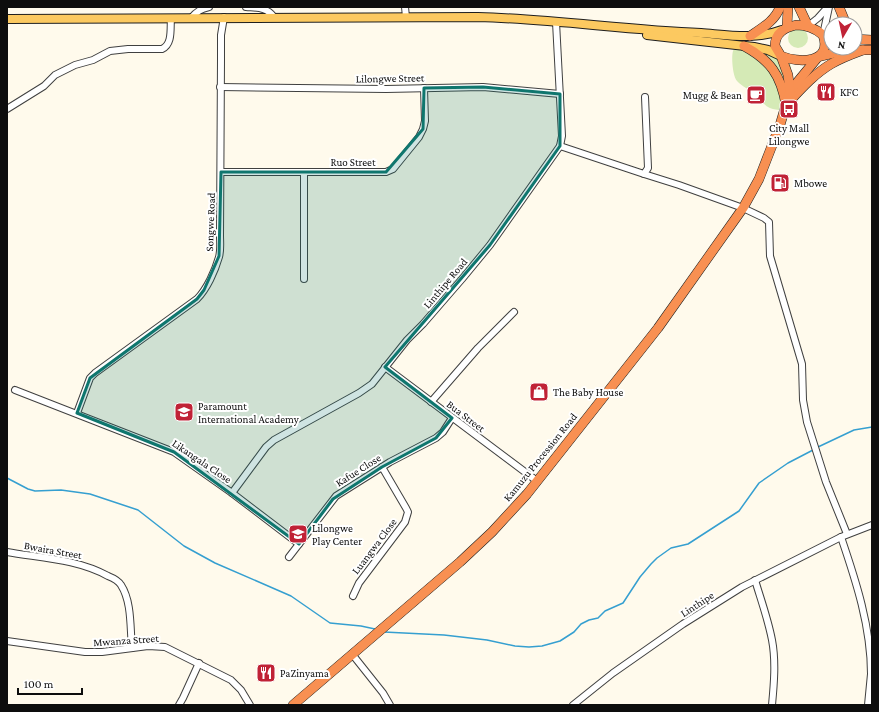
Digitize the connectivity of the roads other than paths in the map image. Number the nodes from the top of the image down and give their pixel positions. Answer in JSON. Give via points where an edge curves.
{"nodes":[{"id":1,"x":209,"y":7,"type":"edge"},
{"id":2,"x":246,"y":7,"type":"edge"},
{"id":3,"x":405,"y":7,"type":"edge"},
{"id":4,"x":780,"y":7,"type":"edge"},
{"id":5,"x":788,"y":7,"type":"edge"},
{"id":6,"x":799,"y":7,"type":"edge"},
{"id":7,"x":828,"y":7,"type":"edge"},
{"id":8,"x":224,"y":17,"type":"junction"},
{"id":9,"x":274,"y":17,"type":"junction"},
{"id":10,"x":406,"y":17,"type":"junction"},
{"id":11,"x":171,"y":18,"type":"junction"},
{"id":12,"x":191,"y":18,"type":"junction"},
{"id":13,"x":7,"y":19,"type":"edge"},
{"id":14,"x":556,"y":22,"type":"junction"},
{"id":15,"x":589,"y":25,"type":"junction"},
{"id":16,"x":808,"y":26,"type":"junction"},
{"id":17,"x":785,"y":28,"type":"junction"},
{"id":18,"x":823,"y":33,"type":"edge"},
{"id":19,"x":750,"y":36,"type":"junction"},
{"id":20,"x":744,"y":46,"type":"junction"},
{"id":21,"x":867,"y":50,"type":"edge"},
{"id":22,"x":823,"y":51,"type":"edge"},
{"id":23,"x":781,"y":56,"type":"junction"},
{"id":24,"x":818,"y":57,"type":"junction"},
{"id":25,"x":220,"y":87,"type":"junction"},
{"id":26,"x":424,"y":88,"type":"junction"},
{"id":27,"x":790,"y":91,"type":"junction"},
{"id":28,"x":560,"y":94,"type":"junction"},
{"id":29,"x":645,"y":97,"type":"dead end"},
{"id":30,"x":786,"y":104,"type":"junction"},
{"id":31,"x":7,"y":109,"type":"edge"},
{"id":32,"x":560,"y":146,"type":"junction"},
{"id":33,"x":221,"y":172,"type":"junction"},
{"id":34,"x":304,"y":172,"type":"junction"},
{"id":35,"x":645,"y":173,"type":"junction"},
{"id":36,"x":743,"y":208,"type":"junction"},
{"id":37,"x":304,"y":279,"type":"dead end"},
{"id":38,"x":514,"y":312,"type":"dead end"},
{"id":39,"x":385,"y":367,"type":"junction"},
{"id":40,"x":15,"y":390,"type":"dead end"},
{"id":41,"x":431,"y":402,"type":"junction"},
{"id":42,"x":77,"y":413,"type":"junction"},
{"id":43,"x":452,"y":418,"type":"junction"},
{"id":44,"x":382,"y":467,"type":"junction"},
{"id":45,"x":537,"y":481,"type":"junction"},
{"id":46,"x":232,"y":493,"type":"junction"},
{"id":47,"x":872,"y":525,"type":"edge"},
{"id":48,"x":844,"y":536,"type":"junction"},
{"id":49,"x":299,"y":544,"type":"junction"},
{"id":50,"x":7,"y":552,"type":"edge"},
{"id":51,"x":289,"y":557,"type":"dead end"},
{"id":52,"x":755,"y":580,"type":"junction"},
{"id":53,"x":353,"y":596,"type":"dead end"},
{"id":54,"x":7,"y":641,"type":"edge"},
{"id":55,"x":870,"y":647,"type":"edge"},
{"id":56,"x":132,"y":648,"type":"junction"},
{"id":57,"x":352,"y":654,"type":"junction"},
{"id":58,"x":199,"y":663,"type":"junction"},
{"id":59,"x":179,"y":705,"type":"edge"},
{"id":60,"x":250,"y":705,"type":"edge"},
{"id":61,"x":293,"y":705,"type":"edge"},
{"id":62,"x":390,"y":705,"type":"edge"},
{"id":63,"x":574,"y":705,"type":"edge"},
{"id":64,"x":772,"y":705,"type":"edge"},
{"id":65,"x":868,"y":705,"type":"edge"}],
"edges":[{"from":1,"to":12,"type":"street","via":[[197,11]]},
{"from":2,"to":9,"type":"street","via":[[267,10]]},
{"from":3,"to":10,"type":"street"},
{"from":4,"to":19,"type":"highway","via":[[774,19]]},
{"from":5,"to":17,"type":"highway"},
{"from":6,"to":16,"type":"highway"},
{"from":7,"to":16,"type":"street"},
{"from":8,"to":9,"type":"main road"},
{"from":8,"to":12,"type":"main road"},
{"from":8,"to":25,"type":"street","name":"Songwe Road"},
{"from":9,"to":10,"type":"main road"},
{"from":10,"to":14,"type":"main road","via":[[478,16]]},
{"from":11,"to":12,"type":"main road"},
{"from":11,"to":13,"type":"main road"},
{"from":11,"to":31,"type":"street","via":[[170,40],[165,48],[128,48],[110,51],[55,75],[44,86]]},
{"from":14,"to":15,"type":"main road"},
{"from":14,"to":28,"type":"street"},
{"from":15,"to":19,"type":"main road"},
{"from":15,"to":20,"type":"main road"},
{"from":16,"to":17,"type":"highway","via":[[796,25]]},
{"from":16,"to":18,"type":"highway"},
{"from":17,"to":19,"type":"main road","via":[[767,35]]},
{"from":17,"to":23,"type":"highway","via":[[775,42],[776,50]]},
{"from":20,"to":23,"type":"main road","via":[[762,48]]},
{"from":20,"to":30,"type":"highway","via":[[757,52],[772,66]]},
{"from":21,"to":24,"type":"highway","via":[[847,50]]},
{"from":21,"to":30,"type":"highway","via":[[843,58],[823,70]]},
{"from":22,"to":24,"type":"highway"},
{"from":23,"to":24,"type":"highway","via":[[802,61]]},
{"from":23,"to":27,"type":"highway"},
{"from":24,"to":27,"type":"highway"},
{"from":25,"to":26,"type":"street","name":"Lilongwe Street"},
{"from":25,"to":33,"type":"street","name":"Songwe Road"},
{"from":26,"to":28,"type":"street","name":"Lilongwe Street","via":[[483,87]]},
{"from":26,"to":34,"type":"street","name":"Ruo Street","via":[[424,122],[420,137],[390,171]]},
{"from":27,"to":30,"type":"highway","name":"Kamuzu Procession Road"},
{"from":28,"to":32,"type":"street"},
{"from":29,"to":35,"type":"street","via":[[648,168]]},
{"from":30,"to":36,"type":"highway","name":"Kamuzu Procession Road","via":[[759,179]]},
{"from":32,"to":35,"type":"street"},
{"from":32,"to":39,"type":"street","name":"Linthipe Road","via":[[490,245]]},
{"from":33,"to":34,"type":"street","name":"Ruo Street"},
{"from":33,"to":42,"type":"street","name":"Songwe Road","via":[[219,256],[204,290],[193,302],[95,373],[90,378]]},
{"from":34,"to":37,"type":"street"},
{"from":35,"to":36,"type":"street"},
{"from":36,"to":45,"type":"highway","name":"Kamuzu Procession Road","via":[[658,328]]},
{"from":36,"to":48,"type":"street","via":[[769,222],[770,256],[801,358],[807,422]]},
{"from":38,"to":41,"type":"street","via":[[478,348]]},
{"from":39,"to":41,"type":"street","name":"Bua Street"},
{"from":39,"to":46,"type":"street","name":"Linthipe Road","via":[[366,388],[274,440]]},
{"from":40,"to":42,"type":"street","name":"Likangala Close"},
{"from":41,"to":43,"type":"street","name":"Bua Street"},
{"from":42,"to":46,"type":"street","name":"Likangala Close","via":[[174,452]]},
{"from":43,"to":44,"type":"street","name":"Kafue Close","via":[[436,438]]},
{"from":43,"to":45,"type":"street","name":"Bua Street"},
{"from":44,"to":49,"type":"street","name":"Kafue Close","via":[[336,496]]},
{"from":44,"to":53,"type":"street","name":"Luangwa Close","via":[[408,512],[407,517],[400,530],[359,582]]},
{"from":45,"to":57,"type":"highway","name":"Kamuzu Procession Road","via":[[479,545]]},
{"from":46,"to":49,"type":"street","name":"Likangala Close"},
{"from":47,"to":48,"type":"street","name":"Linthipe"},
{"from":48,"to":52,"type":"street","name":"Linthipe"},
{"from":48,"to":55,"type":"street"},
{"from":49,"to":51,"type":"street","name":"Kafue Close"},
{"from":50,"to":56,"type":"street","name":"Bwaira Street","via":[[77,563],[102,572],[117,581],[128,605]]},
{"from":52,"to":63,"type":"street","name":"Linthipe","via":[[683,624],[613,673]]},
{"from":52,"to":64,"type":"street","via":[[773,644]]},
{"from":54,"to":56,"type":"street","name":"Mwanza Street","via":[[85,652]]},
{"from":55,"to":65,"type":"street"},
{"from":56,"to":58,"type":"street","name":"Mwanza Street","via":[[153,645],[165,647]]},
{"from":57,"to":61,"type":"highway","name":"Kamuzu Procession Road"},
{"from":57,"to":62,"type":"street"},
{"from":58,"to":59,"type":"street"},
{"from":58,"to":60,"type":"street","name":"Mwanza Street","via":[[231,680]]}]}
